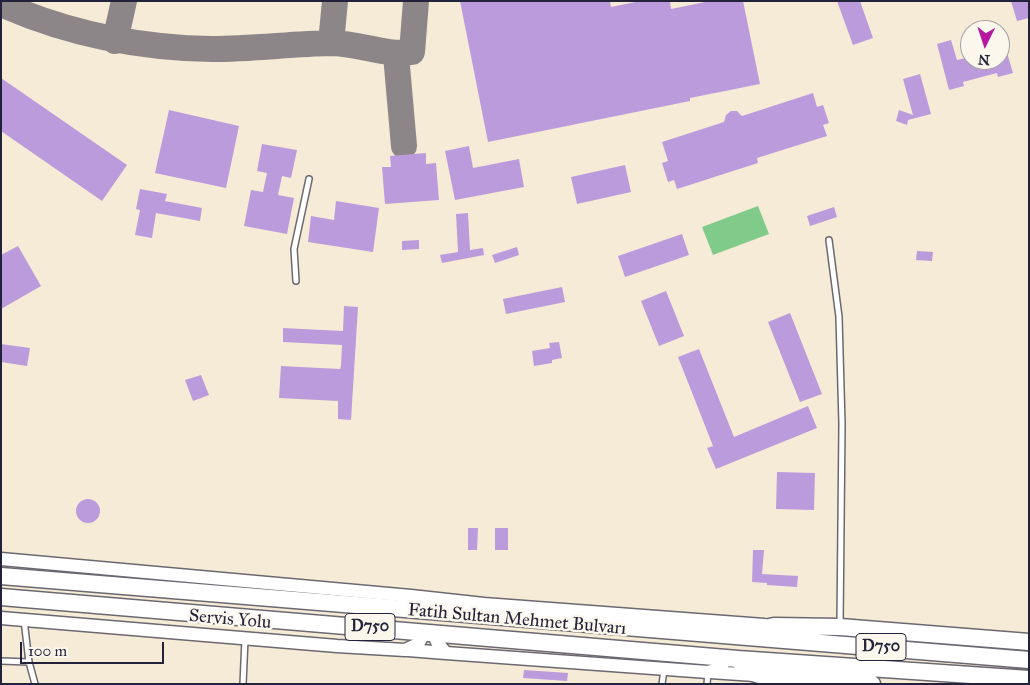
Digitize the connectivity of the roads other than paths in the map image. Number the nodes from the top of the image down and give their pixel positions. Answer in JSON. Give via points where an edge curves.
{"nodes":[{"id":1,"x":309,"y":180,"type":"dead end"},
{"id":2,"x":829,"y":240,"type":"dead end"},
{"id":3,"x":296,"y":281,"type":"dead end"},
{"id":4,"x":1,"y":559,"type":"edge"},
{"id":5,"x":1,"y":576,"type":"edge"},
{"id":6,"x":411,"y":596,"type":"junction"},
{"id":7,"x":1,"y":597,"type":"edge"},
{"id":8,"x":484,"y":604,"type":"junction"},
{"id":9,"x":424,"y":609,"type":"junction"},
{"id":10,"x":465,"y":614,"type":"junction"},
{"id":11,"x":1,"y":618,"type":"edge"},
{"id":12,"x":24,"y":620,"type":"junction"},
{"id":13,"x":774,"y":626,"type":"junction"},
{"id":14,"x":840,"y":627,"type":"junction"},
{"id":15,"x":429,"y":632,"type":"junction"},
{"id":16,"x":734,"y":634,"type":"junction"},
{"id":17,"x":245,"y":639,"type":"junction"},
{"id":18,"x":1029,"y":642,"type":"edge"},
{"id":19,"x":406,"y":650,"type":"junction"},
{"id":20,"x":446,"y":652,"type":"junction"},
{"id":21,"x":733,"y":659,"type":"junction"},
{"id":22,"x":1029,"y":660,"type":"edge"},
{"id":23,"x":1,"y":661,"type":"edge"},
{"id":24,"x":29,"y":662,"type":"junction"},
{"id":25,"x":664,"y":670,"type":"junction"},
{"id":26,"x":772,"y":676,"type":"junction"},
{"id":27,"x":708,"y":678,"type":"edge"},
{"id":28,"x":1029,"y":679,"type":"edge"},
{"id":29,"x":819,"y":682,"type":"edge"},
{"id":30,"x":35,"y":684,"type":"edge"},
{"id":31,"x":244,"y":684,"type":"edge"},
{"id":32,"x":662,"y":684,"type":"edge"},
{"id":33,"x":872,"y":684,"type":"edge"}],
"edges":[{"from":1,"to":3,"type":"lane","via":[[294,249]]},
{"from":2,"to":14,"type":"lane","via":[[839,317],[842,424]]},
{"from":4,"to":6,"type":"street","name":"Fatih Sultan Mehmet Bulvarı"},
{"from":5,"to":9,"type":"highway","name":"Fatih Sultan Mehmet Bulvarı","number":"D750"},
{"from":6,"to":8,"type":"street"},
{"from":6,"to":9,"type":"street","name":"Fatih Sultan Mehmet Bulvarı"},
{"from":7,"to":15,"type":"highway","name":"Fatih Sultan Mehmet Bulvarı","number":"D750"},
{"from":8,"to":10,"type":"street","name":"Fatih Sultan Mehmet Bulvarı"},
{"from":8,"to":13,"type":"street","name":"Fatih Sultan Mehmet Bulvarı"},
{"from":9,"to":10,"type":"highway","name":"Fatih Sultan Mehmet Bulvarı","number":"D750"},
{"from":10,"to":16,"type":"highway","name":"Fatih Sultan Mehmet Bulvarı","number":"D750"},
{"from":11,"to":12,"type":"street","name":"Servis Yolu"},
{"from":12,"to":17,"type":"street","name":"Servis Yolu"},
{"from":12,"to":24,"type":"lane"},
{"from":13,"to":14,"type":"highway"},
{"from":13,"to":16,"type":"highway"},
{"from":14,"to":18,"type":"highway"},
{"from":15,"to":19,"type":"street","via":[[418,644]]},
{"from":15,"to":20,"type":"street"},
{"from":15,"to":21,"type":"highway","name":"Fatih Sultan Mehmet Bulvarı","number":"D750"},
{"from":16,"to":22,"type":"highway","name":"Fatih Sultan Mehmet Bulvarı","number":"D750"},
{"from":17,"to":19,"type":"street","name":"Servis Yolu"},
{"from":17,"to":31,"type":"lane"},
{"from":19,"to":20,"type":"street","name":"Servis Yolu"},
{"from":20,"to":25,"type":"street"},
{"from":21,"to":26,"type":"highway","via":[[747,671]]},
{"from":21,"to":27,"type":"street"},
{"from":21,"to":28,"type":"highway","name":"Fatih Sultan Mehmet Bulvarı","number":"D750"},
{"from":23,"to":24,"type":"lane"},
{"from":24,"to":30,"type":"lane"},
{"from":25,"to":27,"type":"street"},
{"from":25,"to":32,"type":"lane"},
{"from":26,"to":27,"type":"street"},
{"from":26,"to":29,"type":"highway"},
{"from":29,"to":33,"type":"highway"}]}
